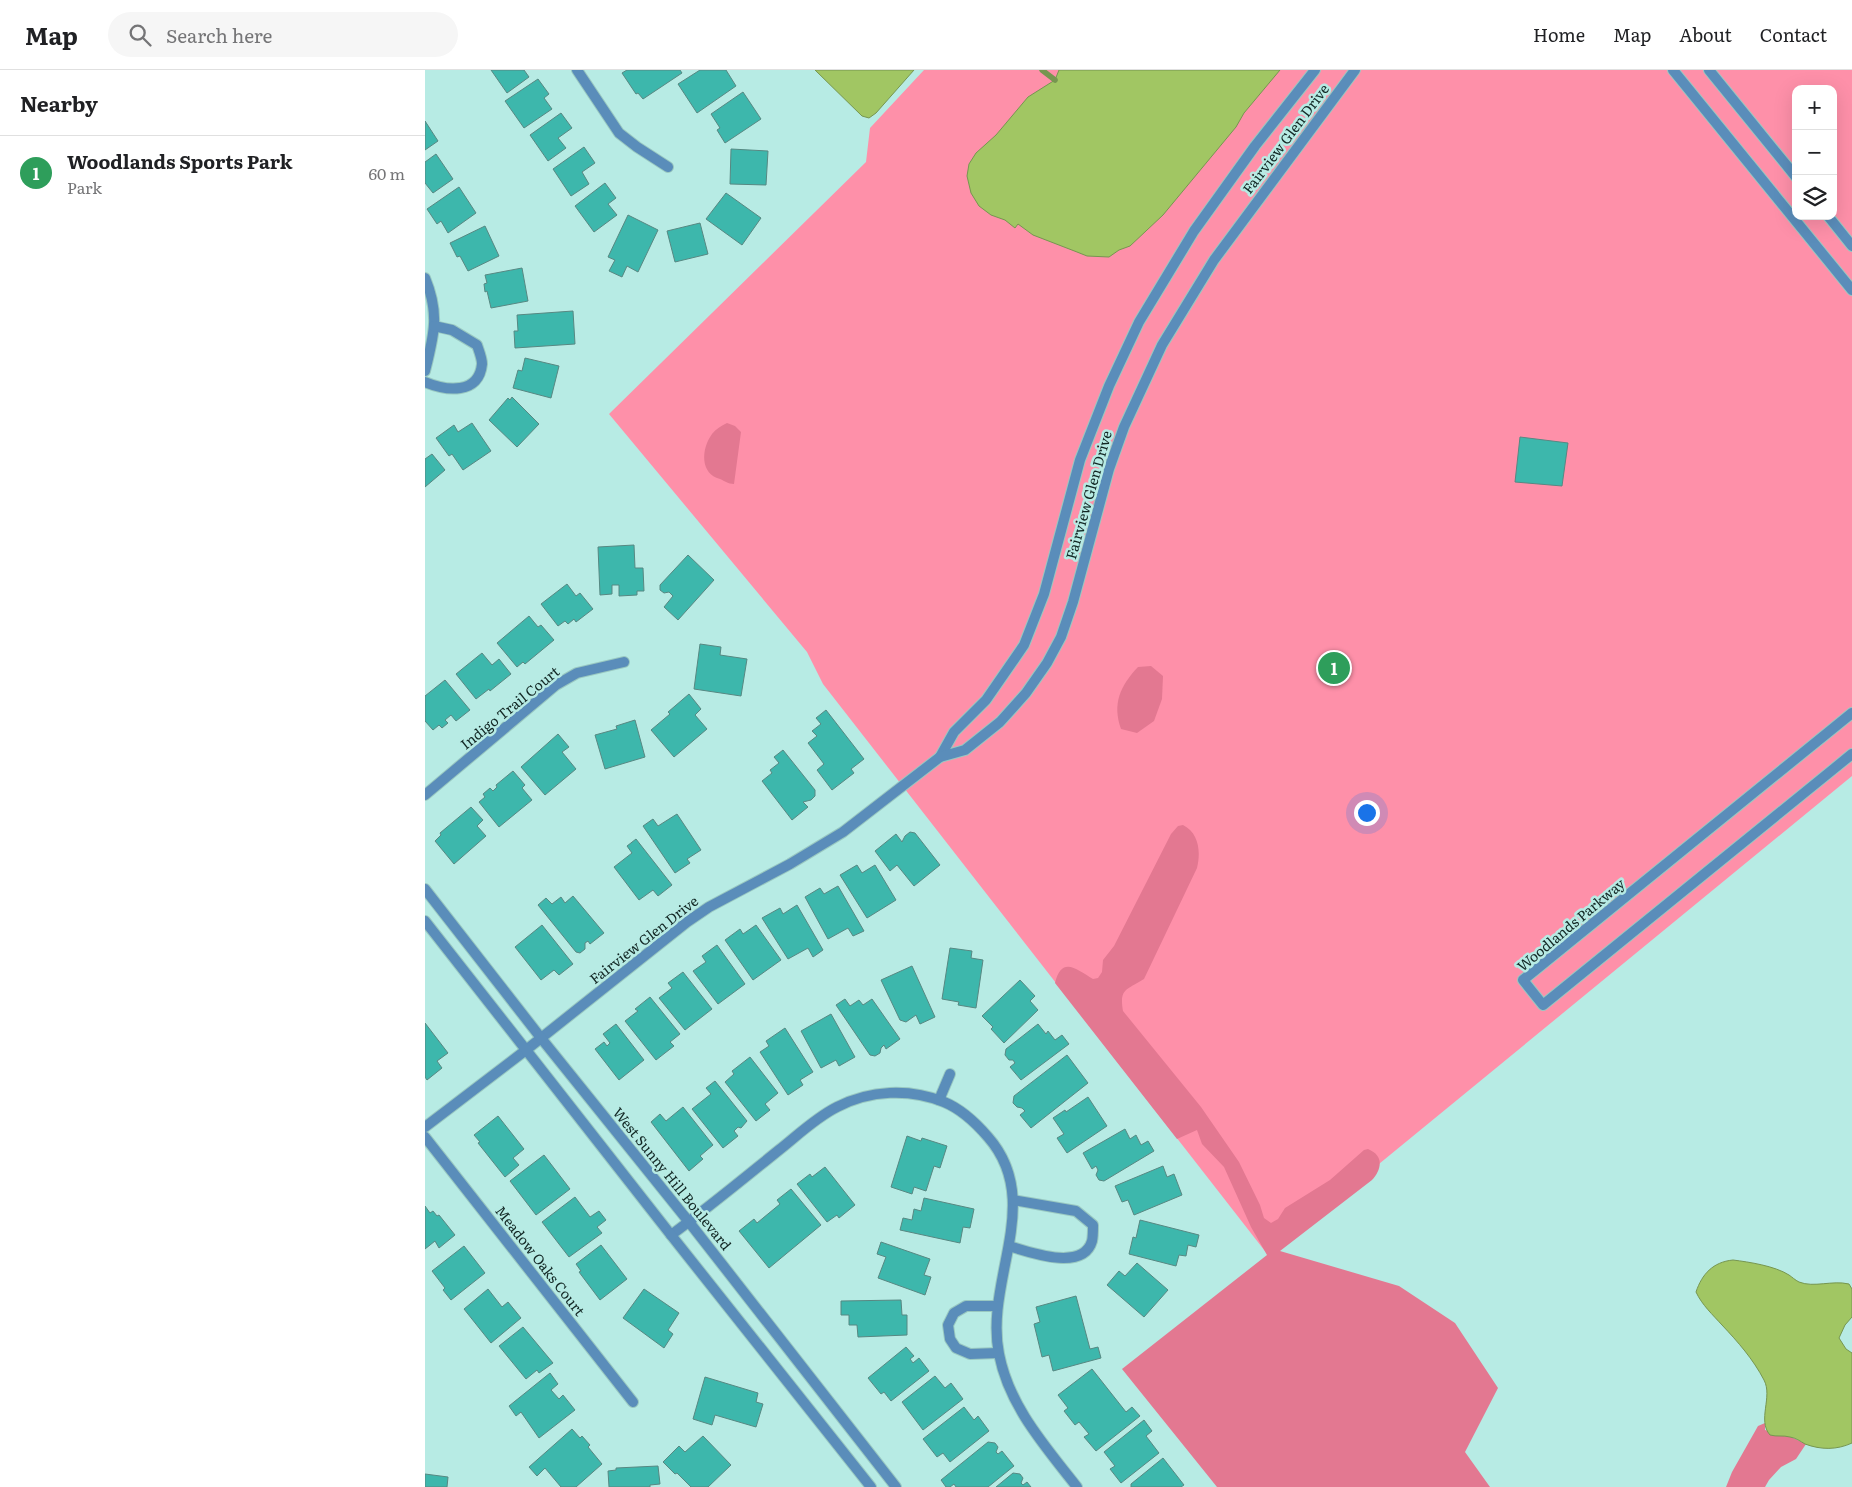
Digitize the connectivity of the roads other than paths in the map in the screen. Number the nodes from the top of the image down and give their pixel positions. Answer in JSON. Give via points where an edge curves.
{"nodes":[{"id":1,"x":577,"y":70,"type":"edge"},
{"id":2,"x":1315,"y":70,"type":"edge"},
{"id":3,"x":1355,"y":70,"type":"edge"},
{"id":4,"x":1673,"y":70,"type":"edge"},
{"id":5,"x":1709,"y":70,"type":"edge"},
{"id":6,"x":669,"y":167,"type":"dead end"},
{"id":7,"x":1794,"y":175,"type":"edge"},
{"id":8,"x":1831,"y":220,"type":"edge"},
{"id":9,"x":1852,"y":246,"type":"edge"},
{"id":10,"x":425,"y":278,"type":"edge"},
{"id":11,"x":1852,"y":290,"type":"edge"},
{"id":12,"x":434,"y":326,"type":"junction"},
{"id":13,"x":425,"y":371,"type":"edge"},
{"id":14,"x":425,"y":382,"type":"edge"},
{"id":15,"x":624,"y":662,"type":"dead end"},
{"id":16,"x":1852,"y":713,"type":"edge"},
{"id":17,"x":1852,"y":754,"type":"edge"},
{"id":18,"x":939,"y":757,"type":"junction"},
{"id":19,"x":425,"y":796,"type":"edge"},
{"id":20,"x":425,"y":889,"type":"edge"},
{"id":21,"x":425,"y":921,"type":"edge"},
{"id":22,"x":541,"y":1038,"type":"junction"},
{"id":23,"x":526,"y":1050,"type":"junction"},
{"id":24,"x":950,"y":1074,"type":"dead end"},
{"id":25,"x":939,"y":1100,"type":"junction"},
{"id":26,"x":425,"y":1127,"type":"edge"},
{"id":27,"x":425,"y":1137,"type":"edge"},
{"id":28,"x":1013,"y":1200,"type":"junction"},
{"id":29,"x":689,"y":1222,"type":"junction"},
{"id":30,"x":671,"y":1235,"type":"junction"},
{"id":31,"x":1009,"y":1246,"type":"junction"},
{"id":32,"x":997,"y":1306,"type":"junction"},
{"id":33,"x":998,"y":1353,"type":"junction"},
{"id":34,"x":633,"y":1402,"type":"dead end"},
{"id":35,"x":871,"y":1487,"type":"edge"},
{"id":36,"x":896,"y":1487,"type":"edge"},
{"id":37,"x":1077,"y":1487,"type":"edge"}],
"edges":[{"from":1,"to":6,"type":"street","via":[[619,133]]},
{"from":2,"to":18,"type":"street","name":"Fairview Glen Drive","via":[[1194,231],[1139,322],[1080,460],[1044,594],[1024,645],[986,700],[954,732]]},
{"from":3,"to":18,"type":"street","name":"Fairview Glen Drive","via":[[1213,260],[1162,345],[1124,427],[1109,469],[1073,602],[1047,663],[1000,722],[965,750]]},
{"from":4,"to":11,"type":"street"},
{"from":5,"to":7,"type":"street"},
{"from":8,"to":9,"type":"street"},
{"from":10,"to":12,"type":"street"},
{"from":12,"to":13,"type":"street"},
{"from":12,"to":14,"type":"street","via":[[452,330],[477,345],[482,363],[475,383],[468,387],[438,388]]},
{"from":15,"to":19,"type":"street","name":"Indigo Trail Court","via":[[577,673],[556,685]]},
{"from":16,"to":17,"type":"street","name":"Woodlands Parkway","via":[[1523,980],[1543,1005]]},
{"from":18,"to":22,"type":"street","name":"Fairview Glen Drive","via":[[843,832],[687,922]]},
{"from":20,"to":22,"type":"street","name":"West Sunny Hill Boulevard"},
{"from":21,"to":23,"type":"street"},
{"from":22,"to":23,"type":"street","name":"Fairview Glen Drive"},
{"from":22,"to":29,"type":"street","name":"West Sunny Hill Boulevard"},
{"from":23,"to":26,"type":"street","name":"Fairview Glen Drive"},
{"from":23,"to":30,"type":"street"},
{"from":24,"to":25,"type":"street"},
{"from":25,"to":28,"type":"street","via":[[965,1114],[996,1146],[1013,1185]]},
{"from":25,"to":29,"type":"street","via":[[915,1094],[880,1093],[837,1107]]},
{"from":27,"to":34,"type":"street","name":"Meadow Oaks Court"},
{"from":28,"to":31,"type":"street"},
{"from":28,"to":31,"type":"street","via":[[1076,1211],[1093,1226],[1092,1242],[1084,1253],[1067,1258],[1053,1258]]},
{"from":29,"to":30,"type":"street"},
{"from":29,"to":36,"type":"street","name":"West Sunny Hill Boulevard"},
{"from":30,"to":35,"type":"street"},
{"from":31,"to":32,"type":"street"},
{"from":32,"to":33,"type":"street"},
{"from":32,"to":33,"type":"street","via":[[966,1306],[954,1313],[948,1325],[950,1339],[956,1348],[970,1354]]},
{"from":33,"to":37,"type":"street","via":[[1006,1380],[1026,1420]]}]}
